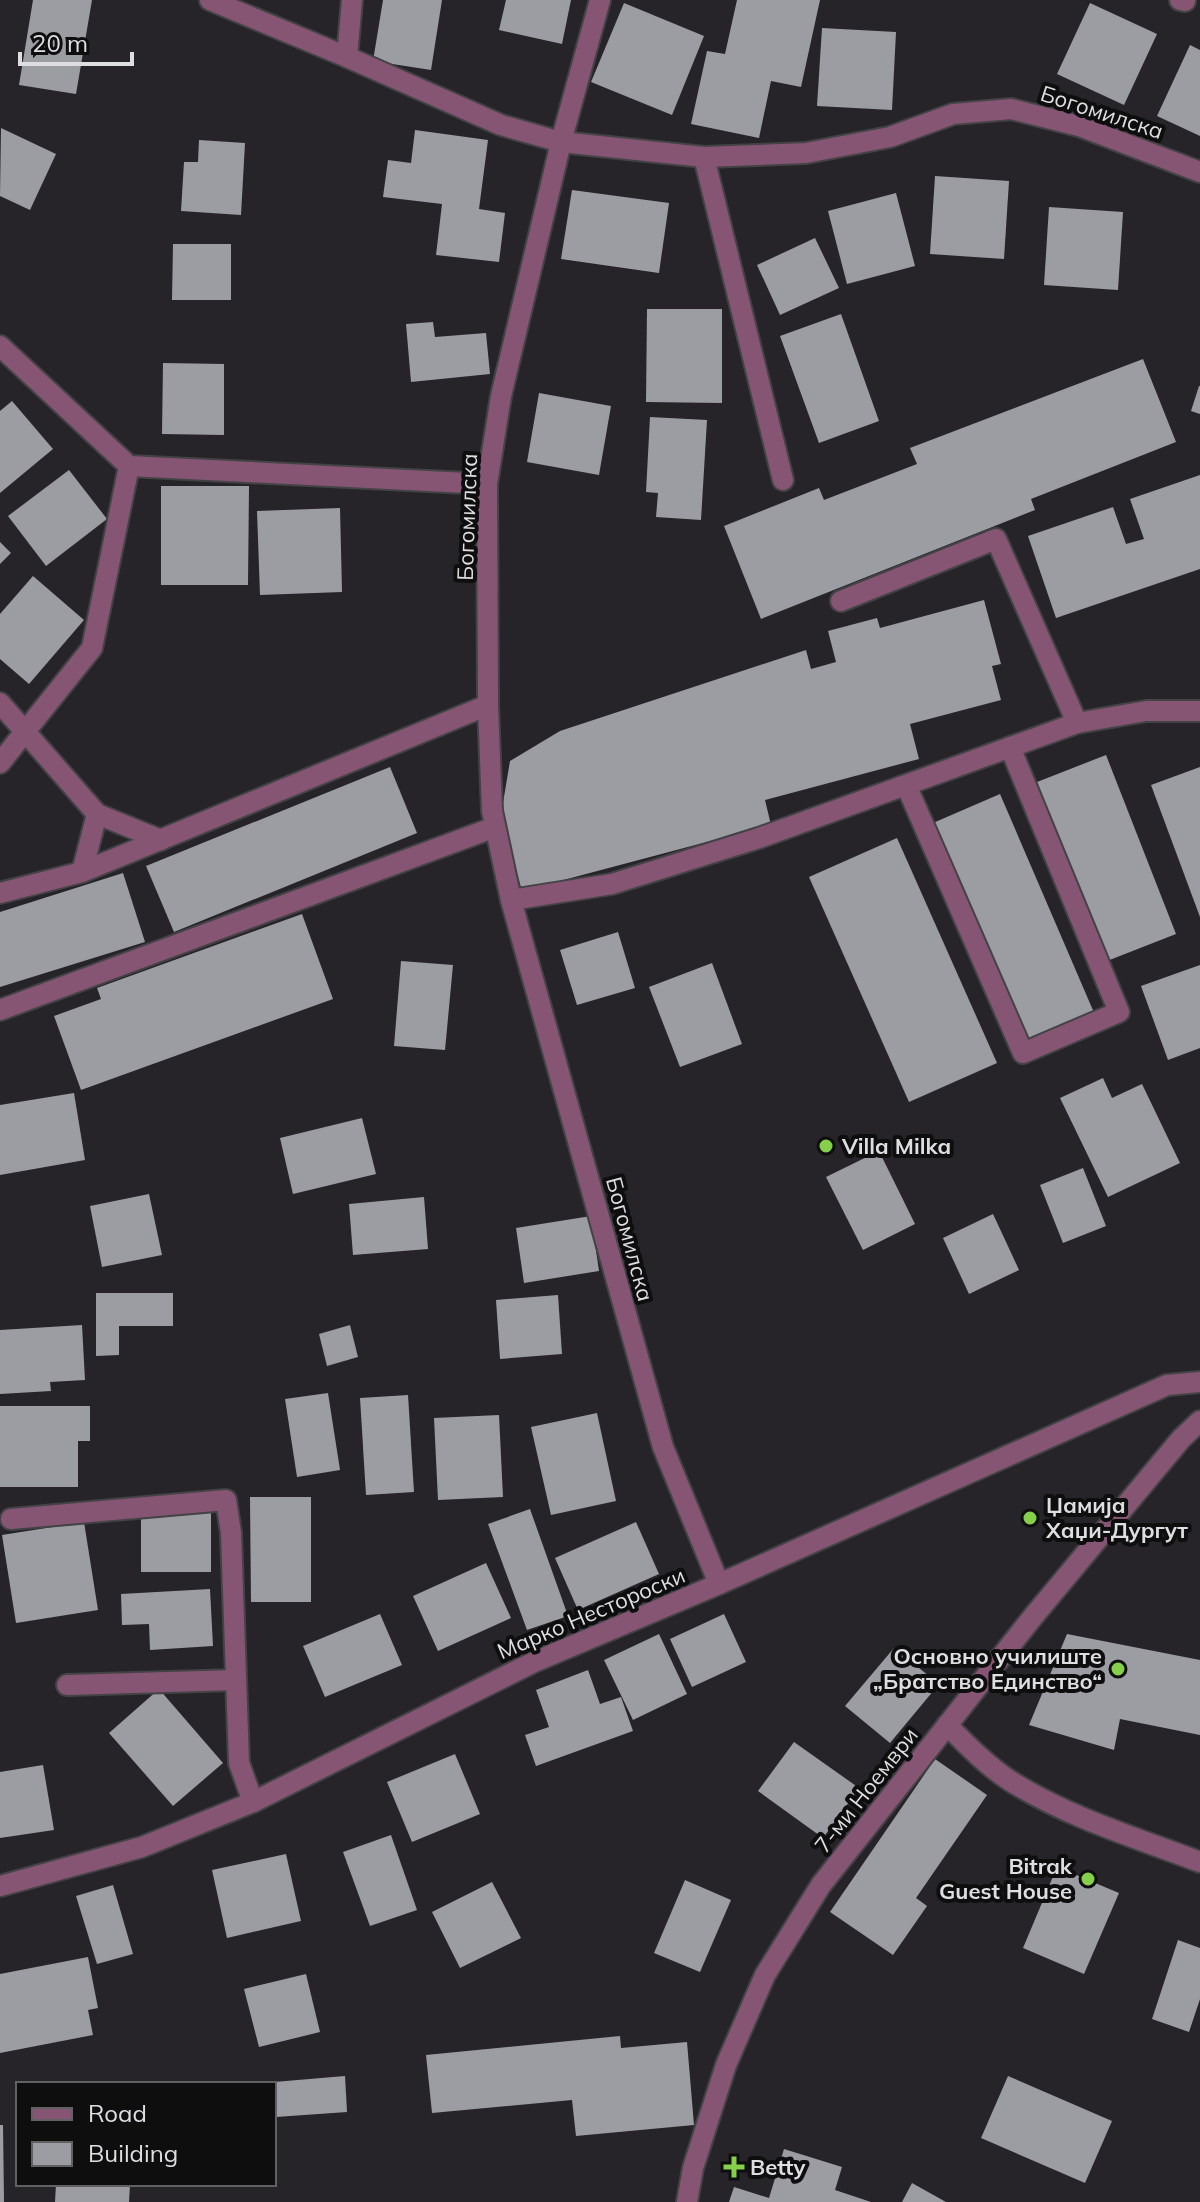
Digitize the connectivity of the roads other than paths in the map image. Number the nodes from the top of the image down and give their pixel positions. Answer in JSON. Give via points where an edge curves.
{"nodes":[{"id":1,"x":210,"y":0,"type":"edge"},
{"id":2,"x":352,"y":0,"type":"edge"},
{"id":3,"x":600,"y":0,"type":"edge"},
{"id":4,"x":347,"y":57,"type":"junction"},
{"id":5,"x":561,"y":142,"type":"junction"},
{"id":6,"x":704,"y":157,"type":"junction"},
{"id":7,"x":1200,"y":172,"type":"edge"},
{"id":8,"x":0,"y":346,"type":"edge"},
{"id":9,"x":129,"y":466,"type":"junction"},
{"id":10,"x":783,"y":480,"type":"dead end"},
{"id":11,"x":487,"y":484,"type":"junction"},
{"id":12,"x":841,"y":601,"type":"dead end"},
{"id":13,"x":0,"y":703,"type":"edge"},
{"id":14,"x":488,"y":705,"type":"junction"},
{"id":15,"x":1200,"y":711,"type":"edge"},
{"id":16,"x":1077,"y":723,"type":"junction"},
{"id":17,"x":25,"y":732,"type":"junction"},
{"id":18,"x":1010,"y":747,"type":"junction"},
{"id":19,"x":0,"y":763,"type":"edge"},
{"id":20,"x":907,"y":787,"type":"junction"},
{"id":21,"x":97,"y":814,"type":"junction"},
{"id":22,"x":495,"y":827,"type":"junction"},
{"id":23,"x":161,"y":840,"type":"junction"},
{"id":24,"x":82,"y":872,"type":"junction"},
{"id":25,"x":0,"y":893,"type":"edge"},
{"id":26,"x":511,"y":900,"type":"junction"},
{"id":27,"x":0,"y":1010,"type":"edge"},
{"id":28,"x":1200,"y":1382,"type":"edge"},
{"id":29,"x":1200,"y":1421,"type":"edge"},
{"id":30,"x":11,"y":1519,"type":"dead end"},
{"id":31,"x":719,"y":1584,"type":"junction"},
{"id":32,"x":236,"y":1680,"type":"junction"},
{"id":33,"x":67,"y":1685,"type":"dead end"},
{"id":34,"x":947,"y":1725,"type":"junction"},
{"id":35,"x":253,"y":1802,"type":"junction"},
{"id":36,"x":1200,"y":1862,"type":"edge"},
{"id":37,"x":0,"y":1886,"type":"edge"},
{"id":38,"x":687,"y":2202,"type":"edge"}],
"edges":[{"from":1,"to":4,"type":"street","name":"Богомилска"},
{"from":2,"to":4,"type":"street"},
{"from":3,"to":5,"type":"street","name":"Богомилска"},
{"from":4,"to":5,"type":"street","name":"Богомилска","via":[[501,125]]},
{"from":5,"to":6,"type":"street","name":"Богомилска"},
{"from":5,"to":11,"type":"street","name":"Богомилска","via":[[501,396]]},
{"from":6,"to":7,"type":"street","name":"Богомилска","via":[[806,153],[890,137],[953,114],[1011,109],[1079,126]]},
{"from":6,"to":10,"type":"street"},
{"from":8,"to":9,"type":"street"},
{"from":9,"to":11,"type":"street"},
{"from":9,"to":17,"type":"street","via":[[92,648]]},
{"from":11,"to":14,"type":"street","name":"Богомилска"},
{"from":12,"to":16,"type":"street","via":[[996,539]]},
{"from":13,"to":17,"type":"street"},
{"from":14,"to":22,"type":"street","name":"Богомилска"},
{"from":14,"to":23,"type":"street"},
{"from":15,"to":16,"type":"street","via":[[1146,711]]},
{"from":16,"to":18,"type":"street"},
{"from":17,"to":19,"type":"street"},
{"from":17,"to":21,"type":"street"},
{"from":18,"to":20,"type":"street"},
{"from":18,"to":20,"type":"street","via":[[1119,1012],[1023,1053]]},
{"from":20,"to":26,"type":"street","via":[[612,884]]},
{"from":21,"to":23,"type":"street"},
{"from":21,"to":24,"type":"street"},
{"from":22,"to":26,"type":"street","name":"Богомилска"},
{"from":22,"to":27,"type":"street"},
{"from":23,"to":24,"type":"street"},
{"from":24,"to":25,"type":"street"},
{"from":26,"to":31,"type":"street","name":"Богомилска","via":[[663,1447]]},
{"from":28,"to":31,"type":"street","name":"Марко Нестороски","via":[[1167,1385]]},
{"from":29,"to":34,"type":"street","name":"7-ми Ноември"},
{"from":30,"to":32,"type":"street","via":[[226,1500]]},
{"from":31,"to":35,"type":"street","name":"Марко Нестороски","via":[[534,1662]]},
{"from":32,"to":33,"type":"street"},
{"from":32,"to":35,"type":"street","via":[[239,1763]]},
{"from":34,"to":36,"type":"street","via":[[1011,1781],[1074,1814]]},
{"from":34,"to":38,"type":"street","name":"7-ми Ноември","via":[[821,1885],[765,1975],[726,2065]]},
{"from":35,"to":37,"type":"street","name":"Марко Нестороски","via":[[142,1847]]}]}
